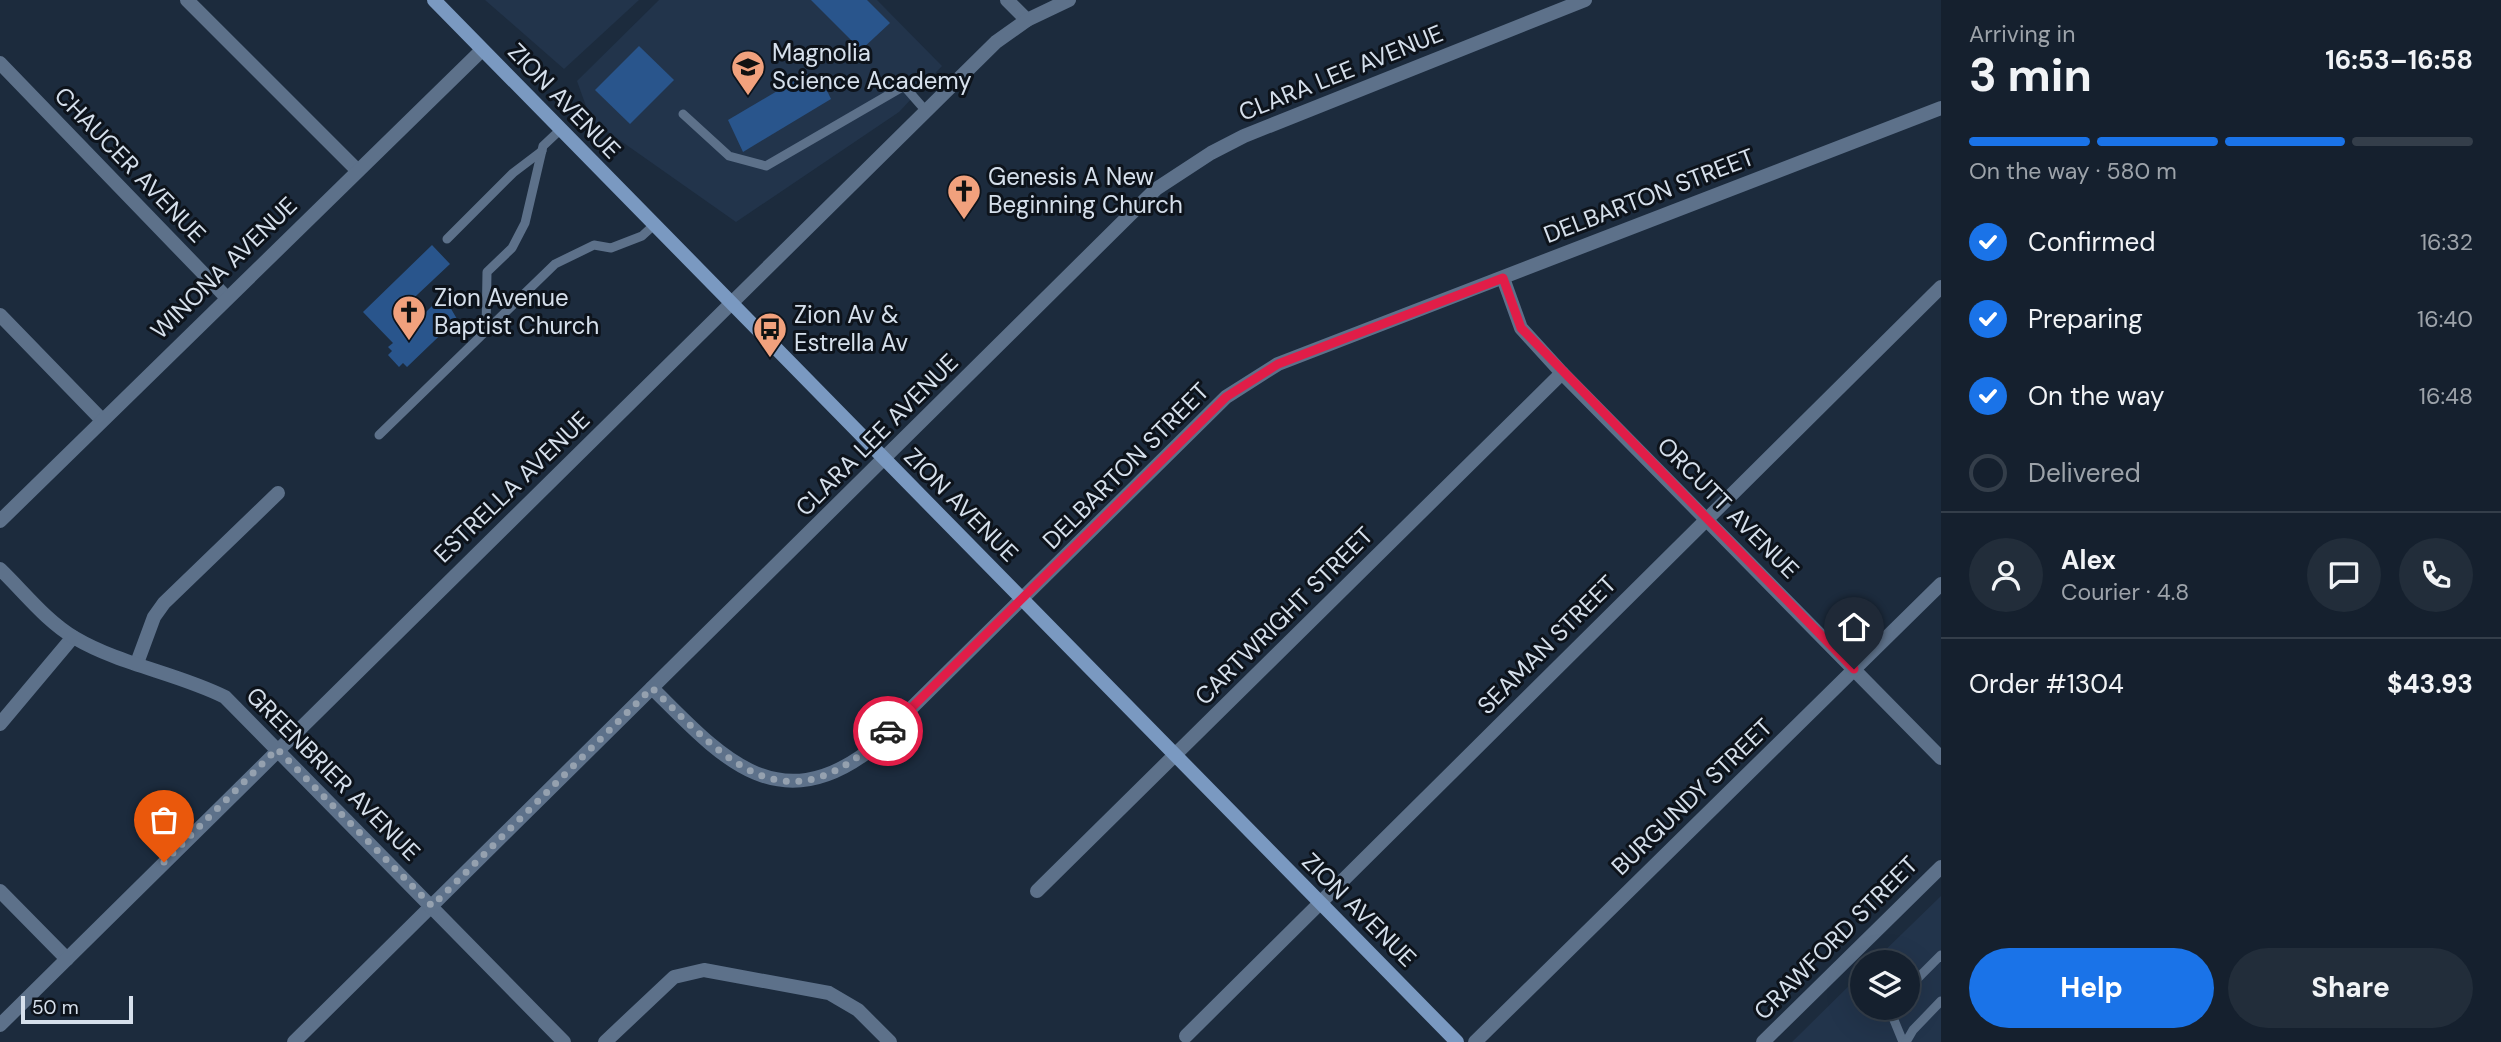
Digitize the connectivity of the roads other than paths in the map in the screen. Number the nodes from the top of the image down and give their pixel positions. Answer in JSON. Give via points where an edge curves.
{"nodes":[{"id":1,"x":187,"y":0,"type":"edge"},
{"id":2,"x":433,"y":0,"type":"edge"},
{"id":3,"x":1007,"y":0,"type":"edge"},
{"id":4,"x":1069,"y":0,"type":"edge"},
{"id":5,"x":1585,"y":0,"type":"edge"},
{"id":6,"x":1027,"y":20,"type":"junction"},
{"id":7,"x":482,"y":50,"type":"junction"},
{"id":8,"x":0,"y":64,"type":"edge"},
{"id":9,"x":1941,"y":108,"type":"edge"},
{"id":10,"x":926,"y":111,"type":"junction"},
{"id":11,"x":683,"y":114,"type":"dead end"},
{"id":12,"x":560,"y":130,"type":"junction"},
{"id":13,"x":542,"y":152,"type":"junction"},
{"id":14,"x":357,"y":170,"type":"junction"},
{"id":15,"x":654,"y":225,"type":"junction"},
{"id":16,"x":447,"y":239,"type":"dead end"},
{"id":17,"x":1503,"y":278,"type":"junction"},
{"id":18,"x":1941,"y":287,"type":"edge"},
{"id":19,"x":227,"y":298,"type":"junction"},
{"id":20,"x":732,"y":305,"type":"junction"},
{"id":21,"x":0,"y":315,"type":"edge"},
{"id":22,"x":486,"y":331,"type":"junction"},
{"id":23,"x":1562,"y":373,"type":"junction"},
{"id":24,"x":102,"y":420,"type":"junction"},
{"id":25,"x":379,"y":435,"type":"dead end"},
{"id":26,"x":884,"y":461,"type":"junction"},
{"id":27,"x":278,"y":493,"type":"dead end"},
{"id":28,"x":1706,"y":519,"type":"junction"},
{"id":29,"x":0,"y":521,"type":"edge"},
{"id":30,"x":0,"y":569,"type":"edge"},
{"id":31,"x":1941,"y":584,"type":"edge"},
{"id":32,"x":1023,"y":600,"type":"junction"},
{"id":33,"x":73,"y":636,"type":"junction"},
{"id":34,"x":137,"y":663,"type":"junction"},
{"id":35,"x":1854,"y":669,"type":"junction"},
{"id":36,"x":652,"y":688,"type":"junction"},
{"id":37,"x":0,"y":724,"type":"edge"},
{"id":38,"x":277,"y":749,"type":"junction"},
{"id":39,"x":1175,"y":756,"type":"junction"},
{"id":40,"x":1941,"y":758,"type":"edge"},
{"id":41,"x":1941,"y":867,"type":"edge"},
{"id":42,"x":0,"y":891,"type":"edge"},
{"id":43,"x":1037,"y":891,"type":"dead end"},
{"id":44,"x":1320,"y":903,"type":"junction"},
{"id":45,"x":432,"y":906,"type":"junction"},
{"id":46,"x":1941,"y":955,"type":"edge"},
{"id":47,"x":67,"y":960,"type":"junction"},
{"id":48,"x":1920,"y":976,"type":"edge"},
{"id":49,"x":1941,"y":1001,"type":"edge"},
{"id":50,"x":1894,"y":1020,"type":"edge"},
{"id":51,"x":0,"y":1025,"type":"edge"},
{"id":52,"x":1186,"y":1036,"type":"dead end"},
{"id":53,"x":294,"y":1042,"type":"edge"},
{"id":54,"x":564,"y":1042,"type":"edge"},
{"id":55,"x":605,"y":1042,"type":"edge"},
{"id":56,"x":890,"y":1042,"type":"edge"},
{"id":57,"x":1457,"y":1042,"type":"edge"},
{"id":58,"x":1475,"y":1042,"type":"edge"},
{"id":59,"x":1763,"y":1042,"type":"edge"},
{"id":60,"x":1905,"y":1042,"type":"edge"}],
"edges":[{"from":1,"to":14,"type":"street"},
{"from":2,"to":7,"type":"main road","name":"ZION AVENUE"},
{"from":3,"to":6,"type":"street"},
{"from":4,"to":6,"type":"street","name":"ESTRELLA AVENUE"},
{"from":5,"to":26,"type":"street","name":"CLARA LEE AVENUE","via":[[1244,136],[1156,189]]},
{"from":6,"to":10,"type":"street","name":"ESTRELLA AVENUE","via":[[996,41]]},
{"from":7,"to":12,"type":"main road","name":"ZION AVENUE"},
{"from":7,"to":14,"type":"street","name":"WINONA AVENUE"},
{"from":8,"to":19,"type":"street","name":"CHAUCER AVENUE"},
{"from":9,"to":17,"type":"street","name":"DELBARTON STREET"},
{"from":10,"to":11,"type":"lane","via":[[904,86],[766,166],[729,156]]},
{"from":10,"to":20,"type":"street","name":"ESTRELLA AVENUE"},
{"from":12,"to":13,"type":"lane"},
{"from":12,"to":15,"type":"main road","name":"ZION AVENUE"},
{"from":13,"to":16,"type":"lane","via":[[513,173]]},
{"from":13,"to":22,"type":"lane","via":[[525,223],[512,247],[487,272]]},
{"from":14,"to":19,"type":"street","name":"WINONA AVENUE"},
{"from":15,"to":20,"type":"main road","name":"ZION AVENUE"},
{"from":15,"to":22,"type":"lane","via":[[642,236],[611,248],[594,246],[555,264]]},
{"from":17,"to":23,"type":"street","name":"ORCUTT AVENUE","via":[[1521,328]]},
{"from":17,"to":32,"type":"street","name":"DELBARTON STREET","via":[[1278,364],[1226,397]]},
{"from":18,"to":28,"type":"street","name":"SEAMAN STREET"},
{"from":19,"to":24,"type":"street","name":"WINONA AVENUE"},
{"from":20,"to":26,"type":"main road","name":"ZION AVENUE"},
{"from":20,"to":38,"type":"street","name":"ESTRELLA AVENUE"},
{"from":21,"to":24,"type":"street"},
{"from":22,"to":25,"type":"lane"},
{"from":23,"to":28,"type":"street","name":"ORCUTT AVENUE"},
{"from":23,"to":39,"type":"street","name":"CARTWRIGHT STREET"},
{"from":24,"to":29,"type":"street","name":"WINONA AVENUE"},
{"from":26,"to":32,"type":"main road","name":"ZION AVENUE"},
{"from":26,"to":36,"type":"street","name":"CLARA LEE AVENUE"},
{"from":27,"to":34,"type":"street","via":[[164,603]]},
{"from":28,"to":35,"type":"street","name":"ORCUTT AVENUE"},
{"from":28,"to":44,"type":"street","name":"SEAMAN STREET"},
{"from":30,"to":33,"type":"street","name":"GREENBRIER AVENUE"},
{"from":31,"to":35,"type":"street","name":"BURGUNDY STREET"},
{"from":32,"to":36,"type":"street","name":"DELBARTON STREET","via":[[866,753],[826,775],[780,780],[738,766]]},
{"from":32,"to":39,"type":"main road","name":"ZION AVENUE"},
{"from":33,"to":34,"type":"street","name":"GREENBRIER AVENUE"},
{"from":33,"to":37,"type":"street"},
{"from":34,"to":38,"type":"street","name":"GREENBRIER AVENUE","via":[[196,682],[225,697]]},
{"from":35,"to":40,"type":"street","name":"ORCUTT AVENUE"},
{"from":35,"to":58,"type":"street","name":"BURGUNDY STREET"},
{"from":36,"to":45,"type":"street","name":"CLARA LEE AVENUE"},
{"from":38,"to":45,"type":"street","name":"GREENBRIER AVENUE"},
{"from":38,"to":47,"type":"street","name":"ESTRELLA AVENUE"},
{"from":39,"to":43,"type":"street","name":"CARTWRIGHT STREET"},
{"from":39,"to":44,"type":"main road","name":"ZION AVENUE"},
{"from":41,"to":59,"type":"street","name":"CRAWFORD STREET"},
{"from":42,"to":47,"type":"street"},
{"from":44,"to":52,"type":"street","name":"SEAMAN STREET"},
{"from":44,"to":57,"type":"main road","name":"ZION AVENUE"},
{"from":45,"to":53,"type":"street","name":"CLARA LEE AVENUE"},
{"from":45,"to":54,"type":"street","name":"GREENBRIER AVENUE"},
{"from":46,"to":48,"type":"lane"},
{"from":47,"to":51,"type":"street","name":"ESTRELLA AVENUE"},
{"from":49,"to":60,"type":"lane"},
{"from":50,"to":60,"type":"lane"},
{"from":55,"to":56,"type":"street","via":[[674,977],[704,970],[829,993],[858,1010]]}]}
